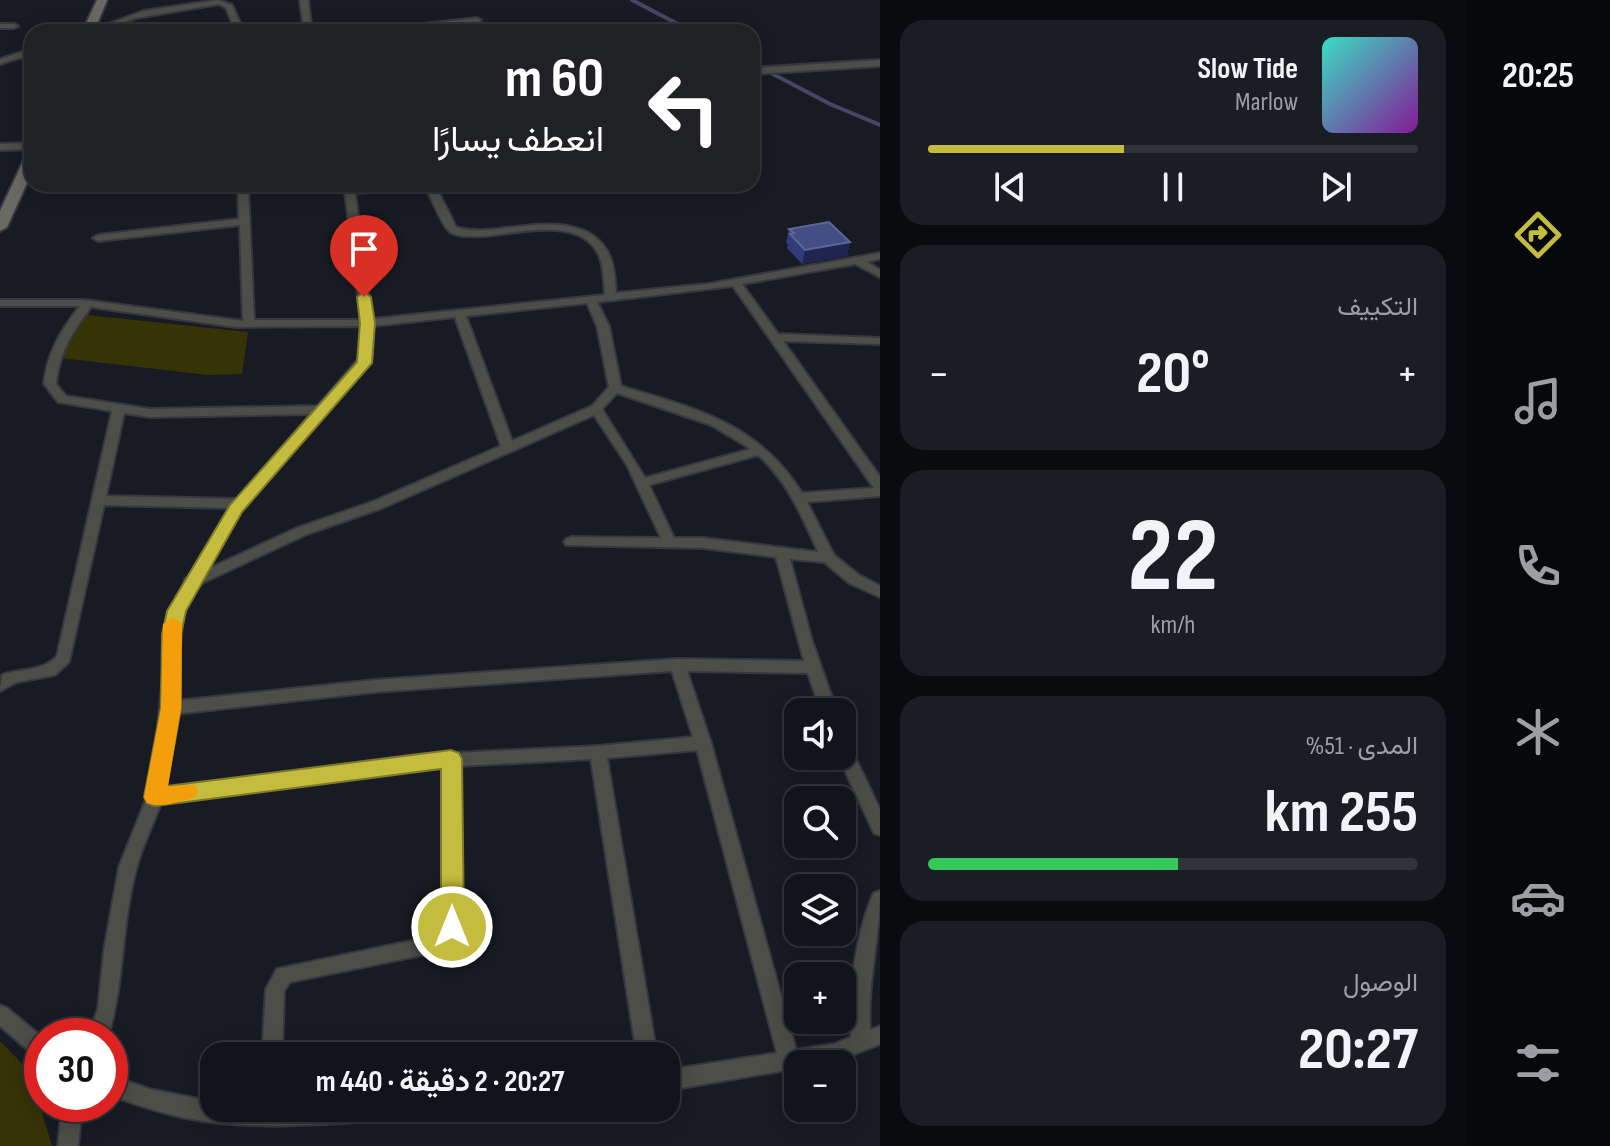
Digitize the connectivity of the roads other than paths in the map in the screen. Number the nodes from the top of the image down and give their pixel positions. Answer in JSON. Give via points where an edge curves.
{"nodes":[{"id":1,"x":102,"y":0,"type":"edge"},
{"id":2,"x":173,"y":0,"type":"edge"},
{"id":3,"x":304,"y":0,"type":"edge"},
{"id":4,"x":135,"y":16,"type":"junction"},
{"id":5,"x":477,"y":20,"type":"dead end"},
{"id":6,"x":92,"y":24,"type":"edge"},
{"id":7,"x":112,"y":24,"type":"edge"},
{"id":8,"x":236,"y":24,"type":"edge"},
{"id":9,"x":307,"y":24,"type":"edge"},
{"id":10,"x":448,"y":24,"type":"edge"},
{"id":11,"x":0,"y":26,"type":"edge"},
{"id":12,"x":14,"y":26,"type":"dead end"},
{"id":13,"x":24,"y":54,"type":"edge"},
{"id":14,"x":0,"y":62,"type":"edge"},
{"id":15,"x":880,"y":63,"type":"edge"},
{"id":16,"x":760,"y":70,"type":"edge"},
{"id":17,"x":24,"y":146,"type":"edge"},
{"id":18,"x":0,"y":147,"type":"edge"},
{"id":19,"x":24,"y":174,"type":"edge"},
{"id":20,"x":243,"y":192,"type":"edge"},
{"id":21,"x":351,"y":192,"type":"edge"},
{"id":22,"x":438,"y":192,"type":"edge"},
{"id":23,"x":245,"y":221,"type":"junction"},
{"id":24,"x":0,"y":227,"type":"edge"},
{"id":25,"x":98,"y":238,"type":"dead end"},
{"id":26,"x":880,"y":256,"type":"edge"},
{"id":27,"x":858,"y":261,"type":"junction"},
{"id":28,"x":880,"y":274,"type":"edge"},
{"id":29,"x":736,"y":283,"type":"junction"},
{"id":30,"x":611,"y":298,"type":"junction"},
{"id":31,"x":591,"y":300,"type":"junction"},
{"id":32,"x":0,"y":303,"type":"edge"},
{"id":33,"x":88,"y":304,"type":"junction"},
{"id":34,"x":460,"y":315,"type":"junction"},
{"id":35,"x":367,"y":323,"type":"junction"},
{"id":36,"x":249,"y":324,"type":"junction"},
{"id":37,"x":773,"y":337,"type":"junction"},
{"id":38,"x":880,"y":341,"type":"edge"},
{"id":39,"x":615,"y":388,"type":"junction"},
{"id":40,"x":596,"y":409,"type":"junction"},
{"id":41,"x":323,"y":410,"type":"junction"},
{"id":42,"x":118,"y":411,"type":"junction"},
{"id":43,"x":508,"y":448,"type":"junction"},
{"id":44,"x":760,"y":451,"type":"junction"},
{"id":45,"x":641,"y":483,"type":"junction"},
{"id":46,"x":880,"y":489,"type":"edge"},
{"id":47,"x":798,"y":498,"type":"junction"},
{"id":48,"x":98,"y":500,"type":"junction"},
{"id":49,"x":240,"y":504,"type":"junction"},
{"id":50,"x":669,"y":541,"type":"junction"},
{"id":51,"x":571,"y":542,"type":"dead end"},
{"id":52,"x":782,"y":553,"type":"junction"},
{"id":53,"x":828,"y":558,"type":"junction"},
{"id":54,"x":190,"y":583,"type":"junction"},
{"id":55,"x":880,"y":592,"type":"edge"},
{"id":56,"x":677,"y":665,"type":"junction"},
{"id":57,"x":813,"y":667,"type":"junction"},
{"id":58,"x":0,"y":685,"type":"edge"},
{"id":59,"x":824,"y":698,"type":"edge"},
{"id":60,"x":171,"y":708,"type":"junction"},
{"id":61,"x":703,"y":743,"type":"junction"},
{"id":62,"x":598,"y":752,"type":"junction"},
{"id":63,"x":451,"y":759,"type":"junction"},
{"id":64,"x":853,"y":770,"type":"edge"},
{"id":65,"x":155,"y":797,"type":"junction"},
{"id":66,"x":880,"y":828,"type":"edge"},
{"id":67,"x":880,"y":899,"type":"edge"},
{"id":68,"x":0,"y":1014,"type":"edge"},
{"id":69,"x":104,"y":1018,"type":"edge"},
{"id":70,"x":24,"y":1034,"type":"edge"},
{"id":71,"x":870,"y":1038,"type":"edge"},
{"id":72,"x":273,"y":1042,"type":"edge"},
{"id":73,"x":645,"y":1042,"type":"edge"},
{"id":74,"x":786,"y":1050,"type":"edge"},
{"id":75,"x":846,"y":1050,"type":"edge"},
{"id":76,"x":784,"y":1061,"type":"edge"},
{"id":77,"x":680,"y":1078,"type":"edge"},
{"id":78,"x":128,"y":1091,"type":"edge"},
{"id":79,"x":200,"y":1108,"type":"edge"},
{"id":80,"x":70,"y":1122,"type":"edge"},
{"id":81,"x":68,"y":1146,"type":"edge"}],
"edges":[{"from":1,"to":6,"type":"main road"},
{"from":2,"to":4,"type":"street"},
{"from":3,"to":9,"type":"street"},
{"from":4,"to":7,"type":"street"},
{"from":4,"to":8,"type":"street","via":[[220,2],[229,7]]},
{"from":5,"to":10,"type":"street"},
{"from":11,"to":12,"type":"street"},
{"from":13,"to":14,"type":"street"},
{"from":15,"to":16,"type":"street"},
{"from":17,"to":18,"type":"street"},
{"from":19,"to":24,"type":"main road"},
{"from":20,"to":23,"type":"street"},
{"from":21,"to":35,"type":"street"},
{"from":22,"to":30,"type":"street","via":[[452,229],[461,232],[561,227],[585,234],[605,256]]},
{"from":23,"to":25,"type":"street"},
{"from":23,"to":36,"type":"street"},
{"from":26,"to":27,"type":"street"},
{"from":27,"to":28,"type":"street"},
{"from":27,"to":29,"type":"street"},
{"from":29,"to":30,"type":"street"},
{"from":29,"to":37,"type":"street"},
{"from":30,"to":31,"type":"street"},
{"from":31,"to":34,"type":"street"},
{"from":31,"to":39,"type":"street","via":[[603,326]]},
{"from":32,"to":33,"type":"street"},
{"from":33,"to":36,"type":"street"},
{"from":33,"to":42,"type":"street","via":[[59,344],[50,384],[62,399]]},
{"from":34,"to":35,"type":"street"},
{"from":34,"to":43,"type":"street"},
{"from":35,"to":36,"type":"street"},
{"from":35,"to":41,"type":"street","via":[[364,363]]},
{"from":37,"to":38,"type":"street"},
{"from":37,"to":46,"type":"street"},
{"from":39,"to":40,"type":"street"},
{"from":39,"to":44,"type":"street","via":[[691,414]]},
{"from":40,"to":43,"type":"street"},
{"from":40,"to":45,"type":"street"},
{"from":41,"to":42,"type":"street"},
{"from":41,"to":49,"type":"street"},
{"from":42,"to":48,"type":"street"},
{"from":43,"to":54,"type":"street","via":[[302,531]]},
{"from":44,"to":45,"type":"street"},
{"from":44,"to":47,"type":"street"},
{"from":45,"to":50,"type":"street"},
{"from":46,"to":47,"type":"street"},
{"from":47,"to":53,"type":"street"},
{"from":48,"to":49,"type":"street"},
{"from":48,"to":58,"type":"street","via":[[64,658],[47,673],[10,678]]},
{"from":49,"to":54,"type":"street"},
{"from":50,"to":51,"type":"street"},
{"from":50,"to":52,"type":"street"},
{"from":52,"to":53,"type":"street"},
{"from":52,"to":57,"type":"street"},
{"from":53,"to":55,"type":"street"},
{"from":54,"to":60,"type":"street","via":[[173,624]]},
{"from":56,"to":57,"type":"street"},
{"from":56,"to":60,"type":"street","via":[[360,687]]},
{"from":56,"to":61,"type":"street"},
{"from":57,"to":59,"type":"street"},
{"from":60,"to":65,"type":"street"},
{"from":61,"to":62,"type":"street"},
{"from":61,"to":74,"type":"street"},
{"from":62,"to":63,"type":"street"},
{"from":62,"to":73,"type":"street"},
{"from":63,"to":65,"type":"street"},
{"from":63,"to":72,"type":"street","via":[[452,927],[427,946],[284,975],[275,989]]},
{"from":64,"to":66,"type":"street"},
{"from":65,"to":69,"type":"street","via":[[128,867]]},
{"from":67,"to":71,"type":"street","via":[[859,984]]},
{"from":68,"to":70,"type":"street"},
{"from":71,"to":75,"type":"street"},
{"from":76,"to":77,"type":"street"},
{"from":78,"to":79,"type":"street","via":[[169,1106]]},
{"from":80,"to":81,"type":"street"}]}
